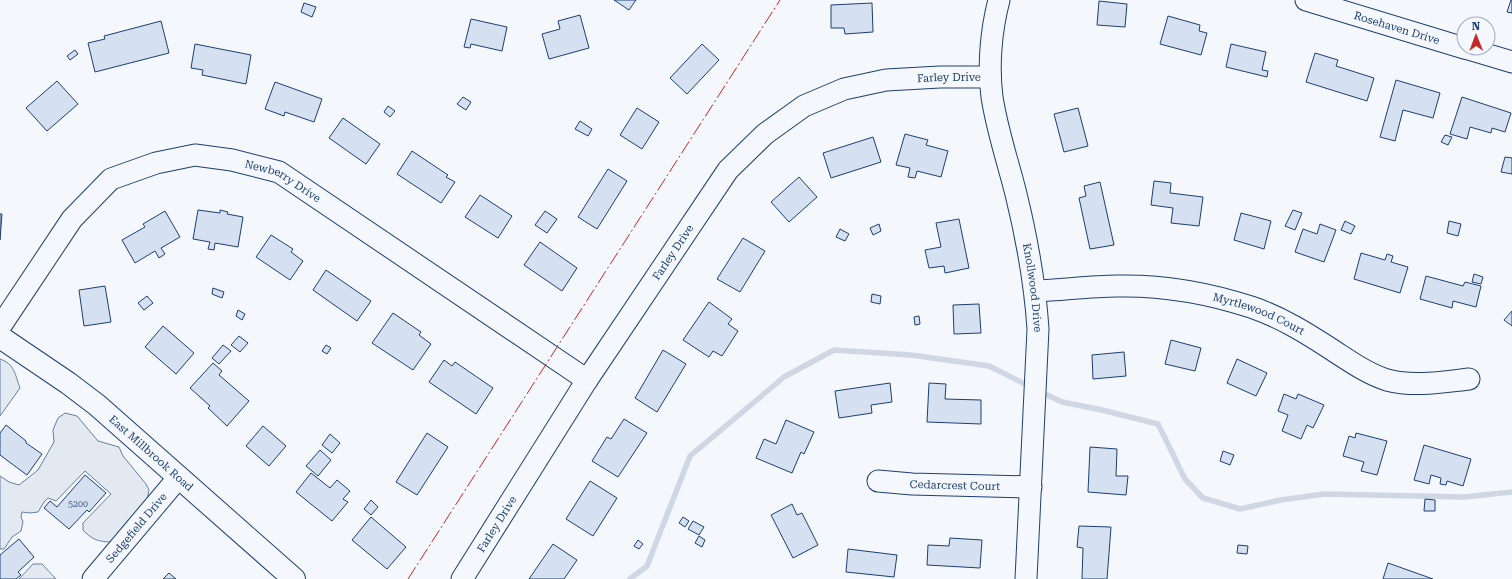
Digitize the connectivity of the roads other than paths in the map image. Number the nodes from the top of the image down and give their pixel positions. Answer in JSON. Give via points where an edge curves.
{"nodes":[{"id":1,"x":999,"y":0,"type":"edge"},
{"id":2,"x":1306,"y":0,"type":"edge"},
{"id":3,"x":1456,"y":46,"type":"edge"},
{"id":4,"x":1491,"y":56,"type":"edge"},
{"id":5,"x":1512,"y":62,"type":"edge"},
{"id":6,"x":990,"y":77,"type":"junction"},
{"id":7,"x":1036,"y":291,"type":"junction"},
{"id":8,"x":0,"y":327,"type":"edge"},
{"id":9,"x":0,"y":337,"type":"edge"},
{"id":10,"x":1469,"y":379,"type":"dead end"},
{"id":11,"x":587,"y":380,"type":"junction"},
{"id":12,"x":179,"y":477,"type":"junction"},
{"id":13,"x":878,"y":481,"type":"dead end"},
{"id":14,"x":1031,"y":487,"type":"junction"},
{"id":15,"x":93,"y":579,"type":"edge"},
{"id":16,"x":294,"y":579,"type":"edge"},
{"id":17,"x":462,"y":579,"type":"edge"},
{"id":18,"x":1026,"y":579,"type":"edge"}],
"edges":[{"from":1,"to":6,"type":"street","name":"Knollwood Drive","via":[[994,20]]},
{"from":2,"to":3,"type":"street","name":"Rosehaven Drive"},
{"from":4,"to":5,"type":"street","name":"Rosehaven Drive"},
{"from":6,"to":7,"type":"street","name":"Knollwood Drive","via":[[992,97],[1026,237]]},
{"from":6,"to":11,"type":"street","name":"Farley Drive","via":[[886,80],[844,89],[804,106],[765,134],[728,170]]},
{"from":7,"to":10,"type":"street","name":"Myrtlewood Court","via":[[1116,286],[1189,291],[1223,298],[1296,326],[1371,374],[1388,380],[1429,383]]},
{"from":7,"to":14,"type":"street","name":"Knollwood Drive","via":[[1038,329]]},
{"from":8,"to":11,"type":"street","name":"Newberry Drive","via":[[72,219],[112,179],[156,164],[195,156],[232,160],[278,172]]},
{"from":9,"to":12,"type":"main road","name":"East Millbrook Road","via":[[91,400]]},
{"from":11,"to":17,"type":"street","name":"Farley Drive"},
{"from":12,"to":15,"type":"street","name":"Sedgefield Drive"},
{"from":12,"to":16,"type":"main road","name":"East Millbrook Road"},
{"from":13,"to":14,"type":"street","name":"Cedarcrest Court"},
{"from":14,"to":18,"type":"street","name":"Knollwood Drive"}]}
